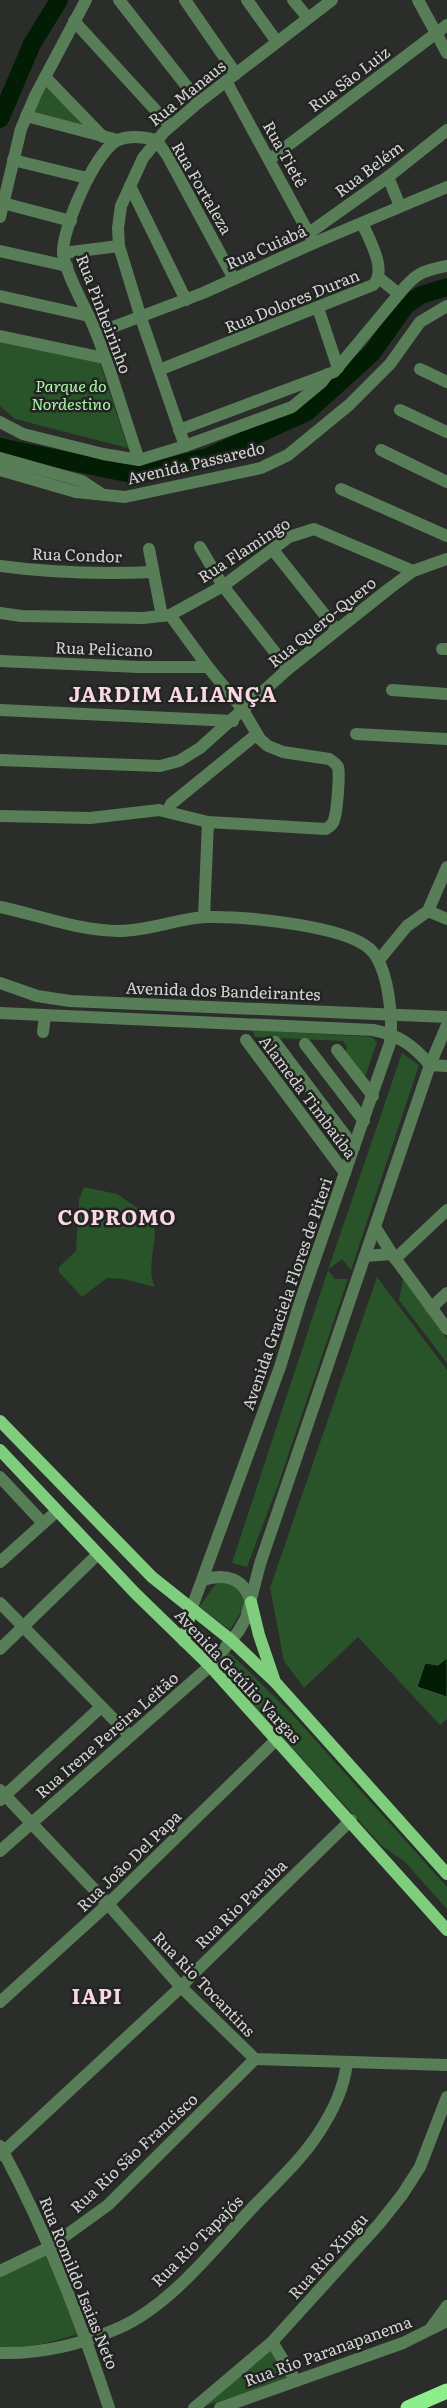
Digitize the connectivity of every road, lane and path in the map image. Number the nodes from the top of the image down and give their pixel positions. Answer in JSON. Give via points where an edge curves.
{"nodes":[{"id":1,"x":86,"y":0,"type":"edge"},
{"id":2,"x":118,"y":0,"type":"edge"},
{"id":3,"x":185,"y":0,"type":"edge"},
{"id":4,"x":247,"y":0,"type":"edge"},
{"id":5,"x":293,"y":0,"type":"edge"},
{"id":6,"x":332,"y":0,"type":"edge"},
{"id":7,"x":418,"y":0,"type":"edge"},
{"id":8,"x":308,"y":18,"type":"junction"},
{"id":9,"x":74,"y":20,"type":"junction"},
{"id":10,"x":447,"y":25,"type":"edge"},
{"id":11,"x":436,"y":33,"type":"junction"},
{"id":12,"x":277,"y":42,"type":"junction"},
{"id":13,"x":447,"y":53,"type":"edge"},
{"id":14,"x":45,"y":77,"type":"junction"},
{"id":15,"x":231,"y":78,"type":"junction"},
{"id":16,"x":199,"y":102,"type":"junction"},
{"id":17,"x":26,"y":116,"type":"junction"},
{"id":18,"x":170,"y":126,"type":"junction"},
{"id":19,"x":447,"y":130,"type":"edge"},
{"id":20,"x":103,"y":137,"type":"junction"},
{"id":21,"x":118,"y":140,"type":"junction"},
{"id":22,"x":156,"y":140,"type":"junction"},
{"id":23,"x":13,"y":160,"type":"junction"},
{"id":24,"x":270,"y":160,"type":"junction"},
{"id":25,"x":388,"y":177,"type":"junction"},
{"id":26,"x":88,"y":178,"type":"junction"},
{"id":27,"x":130,"y":186,"type":"junction"},
{"id":28,"x":447,"y":187,"type":"edge"},
{"id":29,"x":3,"y":203,"type":"junction"},
{"id":30,"x":400,"y":206,"type":"junction"},
{"id":31,"x":0,"y":217,"type":"edge"},
{"id":32,"x":70,"y":222,"type":"junction"},
{"id":33,"x":362,"y":223,"type":"junction"},
{"id":34,"x":312,"y":238,"type":"junction"},
{"id":35,"x":119,"y":246,"type":"junction"},
{"id":36,"x":0,"y":251,"type":"edge"},
{"id":37,"x":65,"y":259,"type":"junction"},
{"id":38,"x":447,"y":266,"type":"edge"},
{"id":39,"x":234,"y":278,"type":"junction"},
{"id":40,"x":379,"y":278,"type":"junction"},
{"id":41,"x":399,"y":294,"type":"junction"},
{"id":42,"x":0,"y":296,"type":"edge"},
{"id":43,"x":186,"y":300,"type":"junction"},
{"id":44,"x":447,"y":306,"type":"edge"},
{"id":45,"x":318,"y":308,"type":"junction"},
{"id":46,"x":89,"y":316,"type":"junction"},
{"id":47,"x":141,"y":318,"type":"junction"},
{"id":48,"x":96,"y":333,"type":"junction"},
{"id":49,"x":0,"y":336,"type":"edge"},
{"id":50,"x":104,"y":358,"type":"junction"},
{"id":51,"x":420,"y":369,"type":"dead end"},
{"id":52,"x":160,"y":370,"type":"junction"},
{"id":53,"x":333,"y":371,"type":"junction"},
{"id":54,"x":447,"y":382,"type":"edge"},
{"id":55,"x":400,"y":410,"type":"dead end"},
{"id":56,"x":0,"y":422,"type":"edge"},
{"id":57,"x":179,"y":430,"type":"junction"},
{"id":58,"x":447,"y":432,"type":"edge"},
{"id":59,"x":185,"y":446,"type":"junction"},
{"id":60,"x":381,"y":450,"type":"dead end"},
{"id":61,"x":0,"y":458,"type":"edge"},
{"id":62,"x":139,"y":460,"type":"junction"},
{"id":63,"x":0,"y":470,"type":"edge"},
{"id":64,"x":447,"y":482,"type":"edge"},
{"id":65,"x":341,"y":490,"type":"dead end"},
{"id":66,"x":100,"y":493,"type":"junction"},
{"id":67,"x":447,"y":536,"type":"edge"},
{"id":68,"x":200,"y":547,"type":"dead end"},
{"id":69,"x":149,"y":549,"type":"dead end"},
{"id":70,"x":273,"y":550,"type":"junction"},
{"id":71,"x":447,"y":559,"type":"edge"},
{"id":72,"x":0,"y":566,"type":"edge"},
{"id":73,"x":413,"y":571,"type":"junction"},
{"id":74,"x":153,"y":572,"type":"junction"},
{"id":75,"x":223,"y":586,"type":"junction"},
{"id":76,"x":0,"y":613,"type":"edge"},
{"id":77,"x":166,"y":615,"type":"junction"},
{"id":78,"x":336,"y":629,"type":"junction"},
{"id":79,"x":0,"y":661,"type":"edge"},
{"id":80,"x":208,"y":667,"type":"junction"},
{"id":81,"x":288,"y":669,"type":"junction"},
{"id":82,"x":392,"y":690,"type":"dead end"},
{"id":83,"x":447,"y":694,"type":"edge"},
{"id":84,"x":0,"y":710,"type":"edge"},
{"id":85,"x":243,"y":710,"type":"junction"},
{"id":86,"x":233,"y":721,"type":"junction"},
{"id":87,"x":257,"y":734,"type":"junction"},
{"id":88,"x":356,"y":734,"type":"dead end"},
{"id":89,"x":447,"y":739,"type":"edge"},
{"id":90,"x":0,"y":760,"type":"edge"},
{"id":91,"x":168,"y":811,"type":"junction"},
{"id":92,"x":0,"y":816,"type":"edge"},
{"id":93,"x":208,"y":822,"type":"junction"},
{"id":94,"x":447,"y":867,"type":"edge"},
{"id":95,"x":0,"y":907,"type":"edge"},
{"id":96,"x":428,"y":911,"type":"junction"},
{"id":97,"x":204,"y":917,"type":"junction"},
{"id":98,"x":447,"y":920,"type":"edge"},
{"id":99,"x":379,"y":960,"type":"junction"},
{"id":100,"x":0,"y":983,"type":"edge"},
{"id":101,"x":0,"y":1012,"type":"edge"},
{"id":102,"x":390,"y":1015,"type":"junction"},
{"id":103,"x":45,"y":1016,"type":"junction"},
{"id":104,"x":447,"y":1017,"type":"edge"},
{"id":105,"x":447,"y":1025,"type":"edge"},
{"id":106,"x":43,"y":1032,"type":"dead end"},
{"id":107,"x":391,"y":1033,"type":"junction"},
{"id":108,"x":246,"y":1040,"type":"dead end"},
{"id":109,"x":275,"y":1042,"type":"dead end"},
{"id":110,"x":306,"y":1044,"type":"dead end"},
{"id":111,"x":337,"y":1050,"type":"dead end"},
{"id":112,"x":430,"y":1065,"type":"junction"},
{"id":113,"x":447,"y":1066,"type":"edge"},
{"id":114,"x":373,"y":1096,"type":"junction"},
{"id":115,"x":364,"y":1121,"type":"junction"},
{"id":116,"x":354,"y":1147,"type":"junction"},
{"id":117,"x":345,"y":1173,"type":"junction"},
{"id":118,"x":447,"y":1210,"type":"edge"},
{"id":119,"x":375,"y":1227,"type":"junction"},
{"id":120,"x":365,"y":1256,"type":"junction"},
{"id":121,"x":393,"y":1257,"type":"junction"},
{"id":122,"x":447,"y":1293,"type":"edge"},
{"id":123,"x":431,"y":1308,"type":"junction"},
{"id":124,"x":447,"y":1329,"type":"edge"},
{"id":125,"x":0,"y":1421,"type":"edge"},
{"id":126,"x":0,"y":1450,"type":"edge"},
{"id":127,"x":0,"y":1477,"type":"edge"},
{"id":128,"x":57,"y":1511,"type":"junction"},
{"id":129,"x":43,"y":1523,"type":"junction"},
{"id":130,"x":98,"y":1554,"type":"junction"},
{"id":131,"x":0,"y":1562,"type":"edge"},
{"id":132,"x":260,"y":1564,"type":"junction"},
{"id":133,"x":203,"y":1580,"type":"junction"},
{"id":134,"x":241,"y":1582,"type":"junction"},
{"id":135,"x":251,"y":1602,"type":"junction"},
{"id":136,"x":0,"y":1603,"type":"edge"},
{"id":137,"x":191,"y":1610,"type":"junction"},
{"id":138,"x":24,"y":1627,"type":"junction"},
{"id":139,"x":231,"y":1640,"type":"junction"},
{"id":140,"x":184,"y":1641,"type":"junction"},
{"id":141,"x":0,"y":1649,"type":"edge"},
{"id":142,"x":210,"y":1666,"type":"junction"},
{"id":143,"x":276,"y":1683,"type":"junction"},
{"id":144,"x":101,"y":1707,"type":"junction"},
{"id":145,"x":130,"y":1736,"type":"junction"},
{"id":146,"x":276,"y":1740,"type":"junction"},
{"id":147,"x":2,"y":1795,"type":"edge"},
{"id":148,"x":351,"y":1820,"type":"junction"},
{"id":149,"x":32,"y":1822,"type":"junction"},
{"id":150,"x":0,"y":1851,"type":"edge"},
{"id":151,"x":447,"y":1874,"type":"edge"},
{"id":152,"x":416,"y":1893,"type":"junction"},
{"id":153,"x":108,"y":1904,"type":"junction"},
{"id":154,"x":447,"y":1917,"type":"edge"},
{"id":155,"x":447,"y":1930,"type":"edge"},
{"id":156,"x":181,"y":1988,"type":"junction"},
{"id":157,"x":0,"y":2002,"type":"edge"},
{"id":158,"x":255,"y":2059,"type":"junction"},
{"id":159,"x":347,"y":2062,"type":"junction"},
{"id":160,"x":447,"y":2065,"type":"edge"},
{"id":161,"x":447,"y":2097,"type":"edge"},
{"id":162,"x":1,"y":2151,"type":"edge"},
{"id":163,"x":50,"y":2248,"type":"junction"},
{"id":164,"x":0,"y":2272,"type":"edge"},
{"id":165,"x":447,"y":2306,"type":"edge"},
{"id":166,"x":447,"y":2321,"type":"edge"},
{"id":167,"x":429,"y":2330,"type":"junction"},
{"id":168,"x":86,"y":2339,"type":"junction"},
{"id":169,"x":272,"y":2342,"type":"junction"},
{"id":170,"x":0,"y":2353,"type":"edge"},
{"id":171,"x":296,"y":2381,"type":"junction"},
{"id":172,"x":447,"y":2391,"type":"edge"},
{"id":173,"x":109,"y":2408,"type":"edge"},
{"id":174,"x":194,"y":2408,"type":"edge"},
{"id":175,"x":220,"y":2408,"type":"edge"},
{"id":176,"x":408,"y":2408,"type":"edge"}],
"edges":[{"from":1,"to":9,"type":"street"},
{"from":2,"to":16,"type":"street"},
{"from":3,"to":15,"type":"street","name":"Rua Tietê"},
{"from":4,"to":12,"type":"street"},
{"from":5,"to":8,"type":"street"},
{"from":6,"to":8,"type":"street","name":"Rua Manaus"},
{"from":7,"to":11,"type":"street"},
{"from":8,"to":12,"type":"street","name":"Rua Manaus"},
{"from":9,"to":14,"type":"street"},
{"from":9,"to":18,"type":"street"},
{"from":10,"to":11,"type":"street","name":"Rua São Luiz"},
{"from":11,"to":13,"type":"street"},
{"from":11,"to":24,"type":"street","name":"Rua São Luiz"},
{"from":12,"to":15,"type":"street","name":"Rua Manaus"},
{"from":14,"to":17,"type":"street"},
{"from":14,"to":20,"type":"street"},
{"from":15,"to":16,"type":"street","name":"Rua Manaus"},
{"from":15,"to":24,"type":"street","name":"Rua Tietê"},
{"from":16,"to":18,"type":"street","name":"Rua Manaus"},
{"from":17,"to":20,"type":"street"},
{"from":17,"to":23,"type":"street"},
{"from":18,"to":22,"type":"street","name":"Rua Manaus"},
{"from":19,"to":25,"type":"street","name":"Rua Belém"},
{"from":20,"to":21,"type":"street"},
{"from":21,"to":22,"type":"street","via":[[137,136]]},
{"from":21,"to":26,"type":"street","name":"Rua Pinheirinho","via":[[99,158]]},
{"from":22,"to":27,"type":"street","name":"Rua Manaus"},
{"from":22,"to":39,"type":"street","name":"Rua Fortaleza"},
{"from":23,"to":26,"type":"street"},
{"from":23,"to":29,"type":"street"},
{"from":24,"to":34,"type":"street","name":"Rua Tietê"},
{"from":25,"to":30,"type":"street"},
{"from":25,"to":34,"type":"street","name":"Rua Belém"},
{"from":26,"to":32,"type":"street","name":"Rua Pinheirinho"},
{"from":27,"to":35,"type":"street","name":"Rua Manaus","via":[[119,216]]},
{"from":27,"to":43,"type":"street"},
{"from":28,"to":30,"type":"street","name":"Rua Cuiabá"},
{"from":29,"to":31,"type":"street"},
{"from":29,"to":32,"type":"street"},
{"from":30,"to":33,"type":"street","name":"Rua Cuiabá"},
{"from":32,"to":37,"type":"street","name":"Rua Pinheirinho"},
{"from":33,"to":34,"type":"street","name":"Rua Cuiabá"},
{"from":33,"to":40,"type":"street","name":"Rua Dolores Duran","via":[[377,262]]},
{"from":34,"to":39,"type":"street","name":"Rua Cuiabá"},
{"from":35,"to":37,"type":"street"},
{"from":35,"to":47,"type":"street","name":"Rua Manaus"},
{"from":36,"to":37,"type":"street"},
{"from":37,"to":46,"type":"street","name":"Rua Pinheirinho"},
{"from":38,"to":41,"type":"street","via":[[424,270],[412,278]]},
{"from":39,"to":43,"type":"street","name":"Rua Cuiabá"},
{"from":40,"to":41,"type":"street"},
{"from":40,"to":45,"type":"street","name":"Rua Dolores Duran","via":[[369,288]]},
{"from":41,"to":53,"type":"street"},
{"from":42,"to":46,"type":"street"},
{"from":43,"to":47,"type":"street","name":"Rua Cuiabá"},
{"from":44,"to":66,"type":"street","name":"Avenida Passaredo","via":[[420,322],[390,364],[349,405],[303,444],[274,463],[125,497]]},
{"from":45,"to":52,"type":"street","name":"Rua Dolores Duran"},
{"from":45,"to":53,"type":"street"},
{"from":46,"to":48,"type":"street","name":"Rua Pinheirinho"},
{"from":47,"to":48,"type":"street","name":"Rua Cuiabá"},
{"from":47,"to":52,"type":"street","name":"Rua Manaus"},
{"from":48,"to":50,"type":"street","name":"Rua Pinheirinho"},
{"from":49,"to":50,"type":"street"},
{"from":50,"to":62,"type":"street","name":"Rua Pinheirinho"},
{"from":51,"to":54,"type":"street"},
{"from":52,"to":57,"type":"street","name":"Rua Manaus"},
{"from":53,"to":57,"type":"street"},
{"from":53,"to":59,"type":"street","via":[[292,407]]},
{"from":55,"to":58,"type":"street"},
{"from":56,"to":62,"type":"street","via":[[23,434]]},
{"from":57,"to":59,"type":"street","name":"Rua Manaus"},
{"from":59,"to":62,"type":"street"},
{"from":60,"to":64,"type":"street"},
{"from":61,"to":66,"type":"street","name":"Avenida Passaredo","via":[[82,481]]},
{"from":63,"to":66,"type":"street","name":"Avenida Passaredo","via":[[76,492]]},
{"from":65,"to":67,"type":"street"},
{"from":68,"to":75,"type":"street"},
{"from":69,"to":74,"type":"street"},
{"from":70,"to":73,"type":"street","name":"Rua Flamingo","via":[[296,533],[314,529]]},
{"from":70,"to":75,"type":"street","name":"Rua Flamingo"},
{"from":70,"to":78,"type":"street"},
{"from":71,"to":73,"type":"street","name":"Rua Quero-Quero"},
{"from":72,"to":74,"type":"street","name":"Rua Condor","via":[[102,574]]},
{"from":73,"to":78,"type":"street","name":"Rua Quero-Quero"},
{"from":74,"to":77,"type":"street"},
{"from":75,"to":77,"type":"street","name":"Rua Flamingo"},
{"from":75,"to":81,"type":"street"},
{"from":76,"to":77,"type":"street","name":"Rua Flamingo","via":[[143,618]]},
{"from":77,"to":80,"type":"street"},
{"from":78,"to":81,"type":"street","name":"Rua Quero-Quero"},
{"from":79,"to":80,"type":"street","name":"Rua Pelicano"},
{"from":80,"to":85,"type":"street"},
{"from":81,"to":85,"type":"street","name":"Rua Quero-Quero"},
{"from":82,"to":83,"type":"street"},
{"from":84,"to":86,"type":"street"},
{"from":85,"to":86,"type":"street","name":"Rua Quero-Quero"},
{"from":85,"to":87,"type":"street"},
{"from":86,"to":90,"type":"street","name":"Rua Quero-Quero","via":[[179,761],[160,766]]},
{"from":87,"to":91,"type":"street","via":[[172,804]]},
{"from":87,"to":93,"type":"street","via":[[268,746],[284,752],[334,762],[338,775],[332,825],[326,829]]},
{"from":88,"to":89,"type":"street"},
{"from":91,"to":92,"type":"street","via":[[90,818]]},
{"from":91,"to":93,"type":"street"},
{"from":93,"to":97,"type":"street"},
{"from":94,"to":96,"type":"street"},
{"from":95,"to":97,"type":"street","via":[[118,931]]},
{"from":96,"to":98,"type":"street"},
{"from":96,"to":99,"type":"street","via":[[407,926]]},
{"from":97,"to":99,"type":"street","via":[[301,926],[344,935],[362,942]]},
{"from":99,"to":102,"type":"street","name":"Avenida Graciela Flores de Piteri"},
{"from":100,"to":102,"type":"street","name":"Avenida dos Bandeirantes","via":[[37,996],[62,1000]]},
{"from":101,"to":103,"type":"street"},
{"from":102,"to":104,"type":"street","name":"Avenida dos Bandeirantes"},
{"from":102,"to":107,"type":"street","name":"Avenida Graciela Flores de Piteri"},
{"from":103,"to":106,"type":"street"},
{"from":103,"to":107,"type":"street","via":[[335,1027]]},
{"from":105,"to":112,"type":"street"},
{"from":107,"to":112,"type":"street","via":[[408,1042]]},
{"from":107,"to":114,"type":"street","name":"Avenida Graciela Flores de Piteri"},
{"from":108,"to":117,"type":"street","name":"Alameda Timbaúba"},
{"from":109,"to":116,"type":"street"},
{"from":110,"to":115,"type":"street"},
{"from":111,"to":114,"type":"street"},
{"from":112,"to":113,"type":"street"},
{"from":112,"to":119,"type":"street"},
{"from":114,"to":115,"type":"street","name":"Avenida Graciela Flores de Piteri"},
{"from":115,"to":116,"type":"street","name":"Avenida Graciela Flores de Piteri"},
{"from":116,"to":117,"type":"street","name":"Avenida Graciela Flores de Piteri"},
{"from":117,"to":133,"type":"street","name":"Avenida Graciela Flores de Piteri","via":[[283,1360]]},
{"from":118,"to":121,"type":"street"},
{"from":119,"to":120,"type":"street"},
{"from":119,"to":121,"type":"street"},
{"from":120,"to":121,"type":"street"},
{"from":120,"to":132,"type":"street"},
{"from":121,"to":123,"type":"street"},
{"from":122,"to":123,"type":"street"},
{"from":123,"to":124,"type":"street"},
{"from":125,"to":137,"type":"main road","name":"Avenida Getúlio Vargas","via":[[152,1576]]},
{"from":126,"to":128,"type":"main road","name":"Avenida Getúlio Vargas"},
{"from":127,"to":129,"type":"street"},
{"from":128,"to":129,"type":"street"},
{"from":128,"to":130,"type":"main road","name":"Avenida Getúlio Vargas"},
{"from":129,"to":131,"type":"street"},
{"from":130,"to":138,"type":"street"},
{"from":130,"to":140,"type":"main road","name":"Avenida Getúlio Vargas"},
{"from":132,"to":134,"type":"street"},
{"from":132,"to":135,"type":"street"},
{"from":133,"to":134,"type":"street","via":[[223,1576]]},
{"from":133,"to":137,"type":"street","name":"Avenida Graciela Flores de Piteri"},
{"from":134,"to":135,"type":"street"},
{"from":135,"to":139,"type":"street","via":[[246,1618]]},
{"from":135,"to":143,"type":"main road"},
{"from":136,"to":138,"type":"street"},
{"from":137,"to":139,"type":"main road","name":"Avenida Getúlio Vargas"},
{"from":137,"to":140,"type":"main road"},
{"from":138,"to":141,"type":"street"},
{"from":138,"to":144,"type":"street"},
{"from":139,"to":142,"type":"street","name":"Rua Irene Pereira Leitão"},
{"from":139,"to":143,"type":"main road","name":"Avenida Getúlio Vargas"},
{"from":140,"to":142,"type":"main road","name":"Avenida Getúlio Vargas"},
{"from":142,"to":145,"type":"street","name":"Rua Irene Pereira Leitão"},
{"from":142,"to":146,"type":"main road","name":"Avenida Getúlio Vargas"},
{"from":143,"to":151,"type":"main road","name":"Avenida Getúlio Vargas"},
{"from":144,"to":145,"type":"street"},
{"from":144,"to":147,"type":"street"},
{"from":145,"to":149,"type":"street","name":"Rua Irene Pereira Leitão"},
{"from":146,"to":148,"type":"main road","name":"Avenida Getúlio Vargas"},
{"from":146,"to":153,"type":"street","name":"Rua João Del Papa"},
{"from":147,"to":149,"type":"street","name":"Rua Rio Tocantins"},
{"from":148,"to":152,"type":"main road","name":"Avenida Getúlio Vargas"},
{"from":148,"to":156,"type":"street","name":"Rua Rio Paraíba"},
{"from":149,"to":150,"type":"street","name":"Rua Irene Pereira Leitão"},
{"from":149,"to":153,"type":"street","name":"Rua Rio Tocantins"},
{"from":152,"to":154,"type":"main road","via":[[428,1898]]},
{"from":152,"to":155,"type":"main road","name":"Avenida Getúlio Vargas"},
{"from":153,"to":156,"type":"street","name":"Rua Rio Tocantins"},
{"from":153,"to":157,"type":"street","name":"Rua João Del Papa"},
{"from":156,"to":158,"type":"street","name":"Rua Rio Tocantins"},
{"from":156,"to":162,"type":"street","name":"Rua Rio Paraíba"},
{"from":158,"to":159,"type":"street","name":"Rua Rio Tocantins"},
{"from":158,"to":163,"type":"street","name":"Rua Rio São Francisco","via":[[108,2206]]},
{"from":159,"to":160,"type":"street","name":"Rua Rio Tocantins"},
{"from":159,"to":168,"type":"street","name":"Rua Rio Tapajós","via":[[337,2101],[317,2136],[284,2174],[178,2286],[153,2307],[122,2326]]},
{"from":161,"to":169,"type":"street","name":"Rua Rio Xingu","via":[[420,2167],[402,2195]]},
{"from":162,"to":163,"type":"street","name":"Rua Romildo Isaias Neto","via":[[31,2204]]},
{"from":163,"to":164,"type":"street","name":"Rua Rio São Francisco"},
{"from":163,"to":168,"type":"street","name":"Rua Romildo Isaias Neto"},
{"from":165,"to":167,"type":"street"},
{"from":166,"to":167,"type":"street","name":"Rua Rio Paranapanema"},
{"from":167,"to":171,"type":"street","name":"Rua Rio Paranapanema"},
{"from":168,"to":170,"type":"street","name":"Rua Rio Tapajós","via":[[26,2354]]},
{"from":168,"to":173,"type":"street","name":"Rua Romildo Isaias Neto"},
{"from":169,"to":171,"type":"street"},
{"from":169,"to":174,"type":"street","name":"Rua Rio Xingu"},
{"from":171,"to":175,"type":"street","name":"Rua Rio Paranapanema"},
{"from":172,"to":176,"type":"highway"}]}
